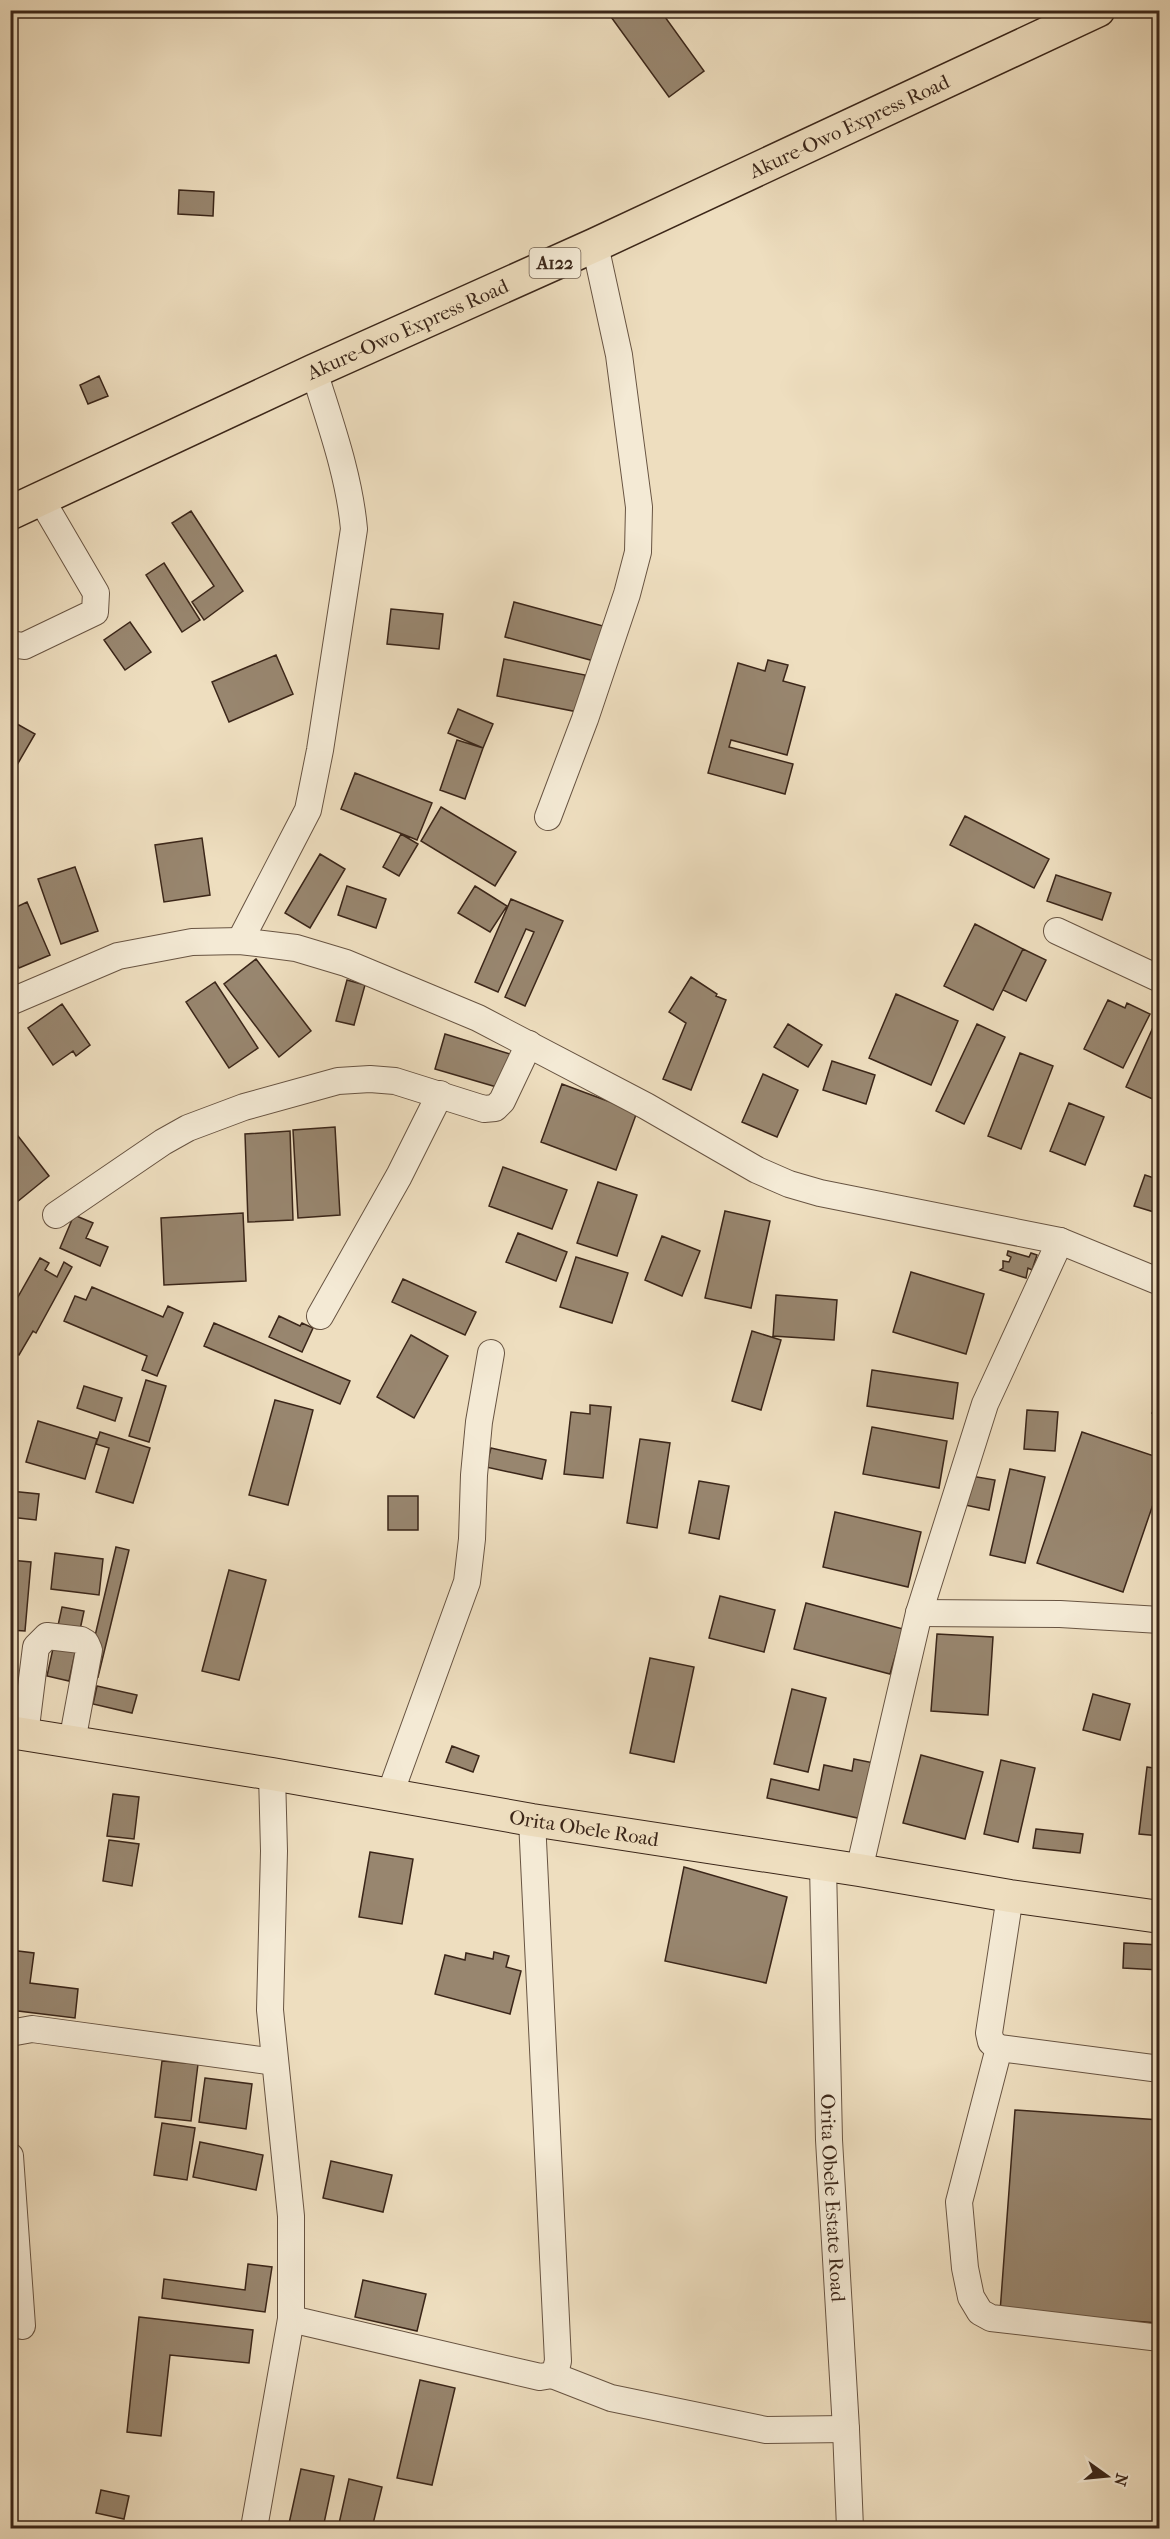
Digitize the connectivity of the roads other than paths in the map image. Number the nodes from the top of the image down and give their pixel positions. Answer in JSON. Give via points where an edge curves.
{"nodes":[{"id":1,"x":1098,"y":10,"type":"edge"},
{"id":2,"x":595,"y":245,"type":"junction"},
{"id":3,"x":314,"y":370,"type":"junction"},
{"id":4,"x":41,"y":499,"type":"junction"},
{"id":5,"x":10,"y":513,"type":"edge"},
{"id":6,"x":10,"y":644,"type":"edge"},
{"id":7,"x":548,"y":817,"type":"dead end"},
{"id":8,"x":1058,"y":930,"type":"dead end"},
{"id":9,"x":240,"y":941,"type":"junction"},
{"id":10,"x":1160,"y":979,"type":"edge"},
{"id":11,"x":10,"y":1002,"type":"edge"},
{"id":12,"x":529,"y":1044,"type":"junction"},
{"id":13,"x":440,"y":1094,"type":"junction"},
{"id":14,"x":56,"y":1215,"type":"dead end"},
{"id":15,"x":1059,"y":1241,"type":"junction"},
{"id":16,"x":1160,"y":1282,"type":"edge"},
{"id":17,"x":320,"y":1316,"type":"dead end"},
{"id":18,"x":491,"y":1353,"type":"dead end"},
{"id":19,"x":919,"y":1613,"type":"junction"},
{"id":20,"x":1160,"y":1620,"type":"edge"},
{"id":21,"x":18,"y":1734,"type":"edge"},
{"id":22,"x":72,"y":1742,"type":"junction"},
{"id":23,"x":272,"y":1774,"type":"junction"},
{"id":24,"x":390,"y":1794,"type":"junction"},
{"id":25,"x":531,"y":1820,"type":"junction"},
{"id":26,"x":823,"y":1866,"type":"junction"},
{"id":27,"x":859,"y":1870,"type":"junction"},
{"id":28,"x":1010,"y":1896,"type":"junction"},
{"id":29,"x":1160,"y":1917,"type":"edge"},
{"id":30,"x":10,"y":2033,"type":"edge"},
{"id":31,"x":999,"y":2048,"type":"junction"},
{"id":32,"x":275,"y":2062,"type":"junction"},
{"id":33,"x":1160,"y":2069,"type":"edge"},
{"id":34,"x":10,"y":2156,"type":"edge"},
{"id":35,"x":291,"y":2319,"type":"junction"},
{"id":36,"x":21,"y":2326,"type":"dead end"},
{"id":37,"x":1160,"y":2338,"type":"edge"},
{"id":38,"x":552,"y":2375,"type":"junction"},
{"id":39,"x":846,"y":2429,"type":"junction"},
{"id":40,"x":254,"y":2529,"type":"edge"},
{"id":41,"x":850,"y":2529,"type":"edge"}],
"edges":[{"from":1,"to":2,"type":"highway","name":"Akure-Owo Express Road","number":"A122"},
{"from":2,"to":3,"type":"highway","name":"Akure-Owo Express Road","number":"A122"},
{"from":2,"to":7,"type":"street","via":[[619,355],[639,507],[638,552],[596,688]]},
{"from":3,"to":4,"type":"highway","name":"Akure-Owo Express Road","number":"A122"},
{"from":3,"to":9,"type":"street","via":[[343,464],[354,529],[308,810]]},
{"from":4,"to":5,"type":"highway","name":"Akure-Owo Express Road","number":"A122"},
{"from":4,"to":6,"type":"street","via":[[96,593],[95,612],[24,646]]},
{"from":8,"to":10,"type":"street"},
{"from":9,"to":11,"type":"street","via":[[192,942],[118,956]]},
{"from":9,"to":12,"type":"street","via":[[296,948],[346,963],[428,996]]},
{"from":12,"to":13,"type":"street","via":[[495,1108],[484,1109]]},
{"from":12,"to":15,"type":"street","via":[[789,1184]]},
{"from":13,"to":14,"type":"street","via":[[395,1081],[338,1081],[244,1107],[162,1142]]},
{"from":13,"to":17,"type":"street"},
{"from":15,"to":16,"type":"street"},
{"from":15,"to":19,"type":"street","via":[[985,1404]]},
{"from":18,"to":24,"type":"street","via":[[477,1443],[467,1582]]},
{"from":19,"to":20,"type":"street","via":[[1060,1614]]},
{"from":19,"to":27,"type":"street"},
{"from":21,"to":22,"type":"main road","name":"Orita Obele Road"},
{"from":21,"to":22,"type":"street","via":[[36,1647],[47,1635],[81,1640],[89,1650]]},
{"from":22,"to":23,"type":"main road","name":"Orita Obele Road"},
{"from":23,"to":24,"type":"main road","name":"Orita Obele Road"},
{"from":23,"to":32,"type":"street","via":[[270,1988]]},
{"from":24,"to":25,"type":"main road","name":"Orita Obele Road"},
{"from":25,"to":26,"type":"main road","name":"Orita Obele Road"},
{"from":25,"to":38,"type":"street","via":[[558,2361]]},
{"from":26,"to":27,"type":"main road","name":"Orita Obele Road"},
{"from":26,"to":39,"type":"street","name":"Orita Obele Estate Road","via":[[830,2140]]},
{"from":27,"to":28,"type":"main road","name":"Orita Obele Road"},
{"from":28,"to":29,"type":"main road","name":"Orita Obele Road"},
{"from":28,"to":31,"type":"street","via":[[989,2033],[991,2042]]},
{"from":30,"to":32,"type":"street","via":[[32,2030]]},
{"from":31,"to":33,"type":"street"},
{"from":31,"to":37,"type":"street","via":[[959,2202],[971,2297],[980,2312],[991,2318]]},
{"from":32,"to":35,"type":"street","via":[[291,2216]]},
{"from":34,"to":36,"type":"street"},
{"from":35,"to":38,"type":"street","via":[[540,2377]]},
{"from":35,"to":40,"type":"street"},
{"from":38,"to":39,"type":"street","via":[[611,2398],[766,2430]]},
{"from":39,"to":41,"type":"street","name":"Orita Obele Estate Road"}]}
